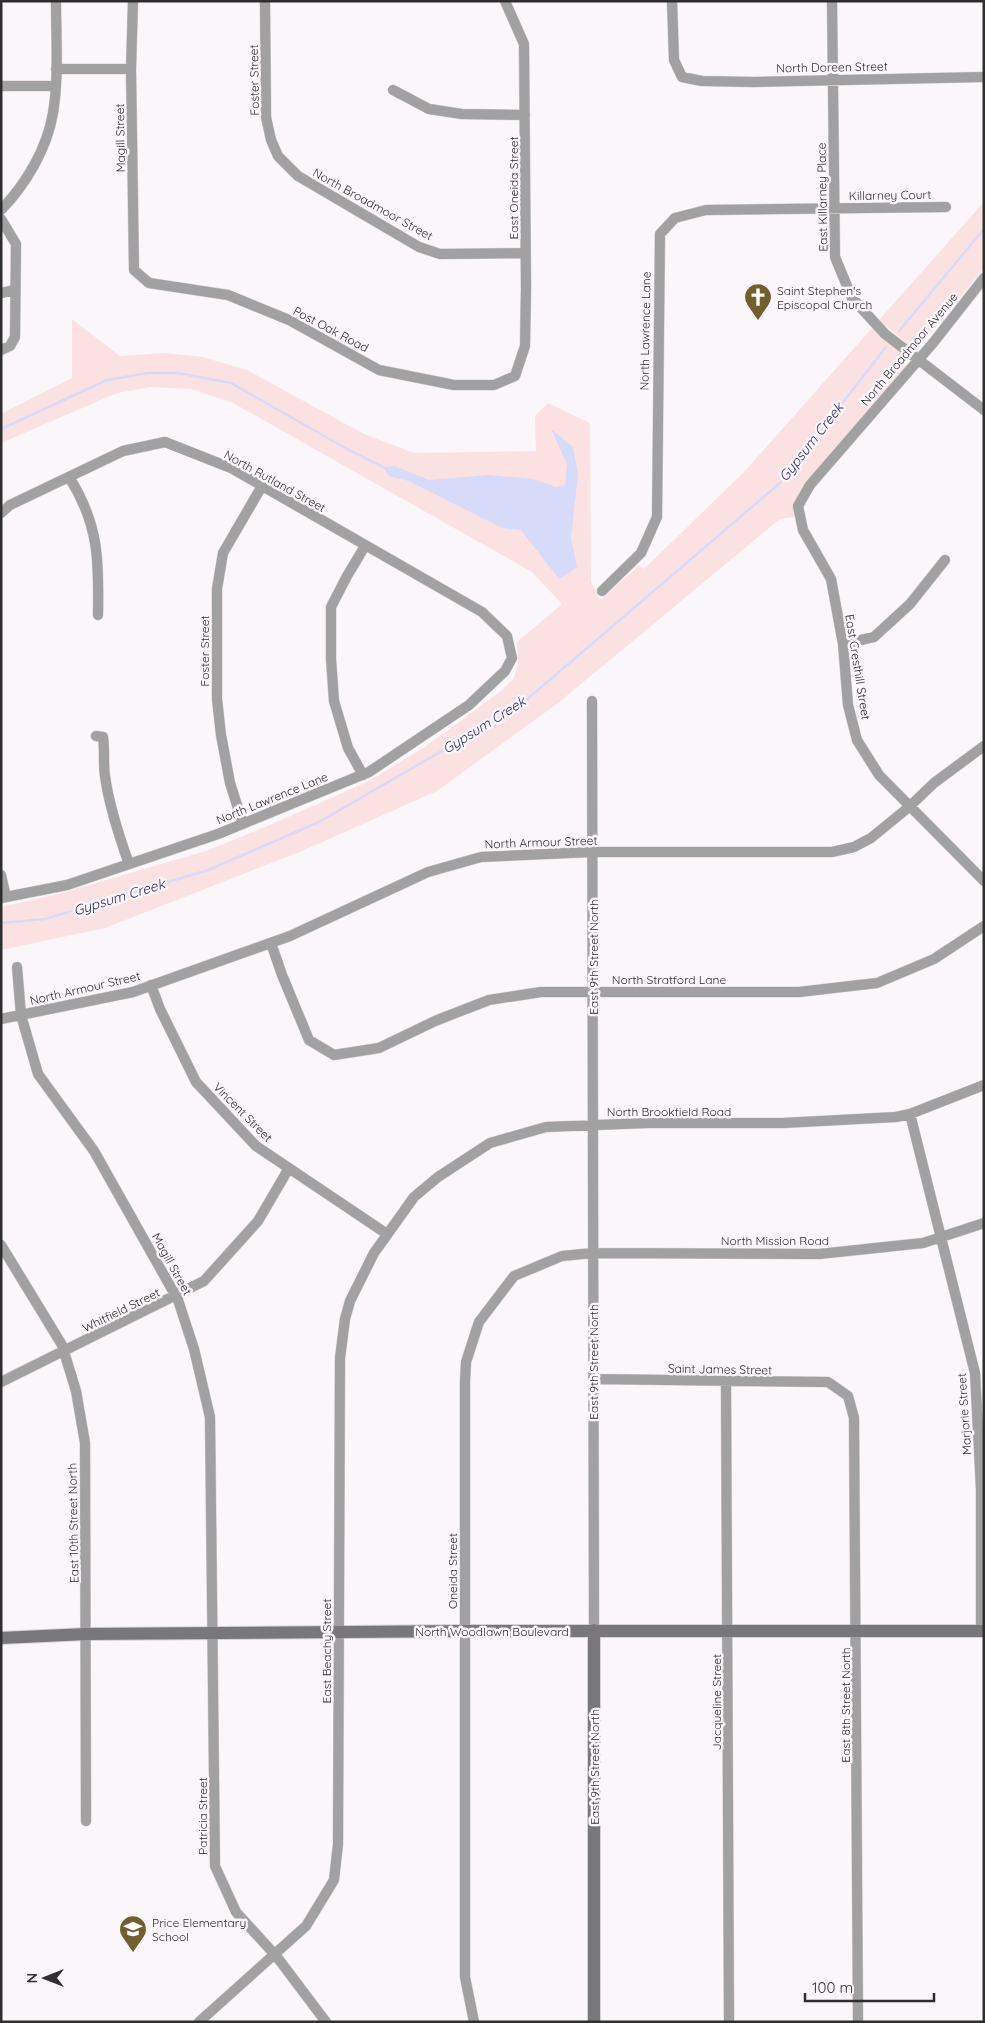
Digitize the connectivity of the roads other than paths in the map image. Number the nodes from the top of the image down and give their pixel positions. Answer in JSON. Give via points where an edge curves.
{"nodes":[{"id":1,"x":56,"y":1,"type":"edge"},
{"id":2,"x":133,"y":1,"type":"edge"},
{"id":3,"x":265,"y":1,"type":"edge"},
{"id":4,"x":505,"y":1,"type":"edge"},
{"id":5,"x":672,"y":1,"type":"edge"},
{"id":6,"x":832,"y":1,"type":"edge"},
{"id":7,"x":131,"y":69,"type":"junction"},
{"id":8,"x":56,"y":70,"type":"junction"},
{"id":9,"x":984,"y":77,"type":"edge"},
{"id":10,"x":832,"y":80,"type":"junction"},
{"id":11,"x":1,"y":86,"type":"edge"},
{"id":12,"x":55,"y":86,"type":"junction"},
{"id":13,"x":393,"y":90,"type":"dead end"},
{"id":14,"x":525,"y":115,"type":"junction"},
{"id":15,"x":278,"y":156,"type":"joint"},
{"id":16,"x":946,"y":207,"type":"dead end"},
{"id":17,"x":834,"y":208,"type":"junction"},
{"id":18,"x":1,"y":210,"type":"edge"},
{"id":19,"x":1,"y":219,"type":"edge"},
{"id":20,"x":525,"y":253,"type":"junction"},
{"id":21,"x":138,"y":274,"type":"joint"},
{"id":22,"x":984,"y":278,"type":"edge"},
{"id":23,"x":15,"y":290,"type":"junction"},
{"id":24,"x":1,"y":293,"type":"edge"},
{"id":25,"x":1,"y":350,"type":"edge"},
{"id":26,"x":918,"y":360,"type":"junction"},
{"id":27,"x":515,"y":376,"type":"joint"},
{"id":28,"x":984,"y":410,"type":"edge"},
{"id":29,"x":69,"y":477,"type":"junction"},
{"id":30,"x":262,"y":486,"type":"junction"},
{"id":31,"x":798,"y":506,"type":"joint"},
{"id":32,"x":1,"y":513,"type":"edge"},
{"id":33,"x":365,"y":546,"type":"junction"},
{"id":34,"x":945,"y":560,"type":"dead end"},
{"id":35,"x":602,"y":591,"type":"dead end"},
{"id":36,"x":98,"y":615,"type":"dead end"},
{"id":37,"x":843,"y":644,"type":"junction"},
{"id":38,"x":510,"y":652,"type":"joint"},
{"id":39,"x":592,"y":701,"type":"dead end"},
{"id":40,"x":96,"y":736,"type":"dead end"},
{"id":41,"x":984,"y":746,"type":"edge"},
{"id":42,"x":363,"y":775,"type":"junction"},
{"id":43,"x":910,"y":807,"type":"junction"},
{"id":44,"x":242,"y":824,"type":"junction"},
{"id":45,"x":592,"y":852,"type":"junction"},
{"id":46,"x":129,"y":864,"type":"junction"},
{"id":47,"x":1,"y":875,"type":"edge"},
{"id":48,"x":984,"y":881,"type":"edge"},
{"id":49,"x":3,"y":897,"type":"edge"},
{"id":50,"x":984,"y":926,"type":"edge"},
{"id":51,"x":271,"y":943,"type":"junction"},
{"id":52,"x":17,"y":967,"type":"dead end"},
{"id":53,"x":151,"y":985,"type":"junction"},
{"id":54,"x":593,"y":990,"type":"junction"},
{"id":55,"x":21,"y":1015,"type":"junction"},
{"id":56,"x":1,"y":1019,"type":"edge"},
{"id":57,"x":984,"y":1085,"type":"edge"},
{"id":58,"x":910,"y":1114,"type":"junction"},
{"id":59,"x":593,"y":1124,"type":"junction"},
{"id":60,"x":289,"y":1168,"type":"junction"},
{"id":61,"x":984,"y":1223,"type":"edge"},
{"id":62,"x":387,"y":1234,"type":"junction"},
{"id":63,"x":940,"y":1237,"type":"junction"},
{"id":64,"x":1,"y":1245,"type":"edge"},
{"id":65,"x":593,"y":1253,"type":"junction"},
{"id":66,"x":176,"y":1296,"type":"junction"},
{"id":67,"x":64,"y":1351,"type":"junction"},
{"id":68,"x":593,"y":1379,"type":"junction"},
{"id":69,"x":1,"y":1382,"type":"edge"},
{"id":70,"x":726,"y":1382,"type":"junction"},
{"id":71,"x":843,"y":1392,"type":"joint"},
{"id":72,"x":594,"y":1630,"type":"junction"},
{"id":73,"x":464,"y":1631,"type":"junction"},
{"id":74,"x":728,"y":1631,"type":"junction"},
{"id":75,"x":857,"y":1631,"type":"junction"},
{"id":76,"x":982,"y":1631,"type":"edge"},
{"id":77,"x":338,"y":1632,"type":"junction"},
{"id":78,"x":213,"y":1633,"type":"junction"},
{"id":79,"x":86,"y":1634,"type":"junction"},
{"id":80,"x":1,"y":1638,"type":"edge"},
{"id":81,"x":86,"y":1821,"type":"dead end"},
{"id":82,"x":275,"y":1955,"type":"junction"},
{"id":83,"x":199,"y":2022,"type":"edge"},
{"id":84,"x":326,"y":2022,"type":"edge"},
{"id":85,"x":474,"y":2022,"type":"edge"},
{"id":86,"x":594,"y":2022,"type":"edge"},
{"id":87,"x":729,"y":2022,"type":"edge"},
{"id":88,"x":858,"y":2022,"type":"edge"}],
"edges":[{"from":1,"to":8,"type":"street"},
{"from":2,"to":7,"type":"street","name":"Magill Street"},
{"from":3,"to":15,"type":"street","name":"Foster Street","via":[[266,117]]},
{"from":4,"to":14,"type":"street","name":"East Oneida Street","via":[[524,44]]},
{"from":5,"to":10,"type":"street","name":"North Doreen Street","via":[[674,60],[682,76],[702,81]]},
{"from":6,"to":10,"type":"street","name":"East Killarney Place"},
{"from":7,"to":8,"type":"street"},
{"from":7,"to":21,"type":"street","name":"Magill Street","via":[[134,270]]},
{"from":8,"to":12,"type":"street"},
{"from":9,"to":10,"type":"street","name":"North Doreen Street"},
{"from":10,"to":17,"type":"street","name":"East Killarney Place"},
{"from":11,"to":12,"type":"street"},
{"from":12,"to":18,"type":"street","via":[[53,114],[43,146],[17,194]]},
{"from":13,"to":14,"type":"street","via":[[429,109],[462,114]]},
{"from":14,"to":20,"type":"street","name":"East Oneida Street"},
{"from":15,"to":20,"type":"street","name":"North Broadmoor Street","via":[[298,176],[419,247],[440,254]]},
{"from":16,"to":17,"type":"street","name":"Killarney Court"},
{"from":17,"to":26,"type":"street","name":"East Killarney Place","via":[[835,257],[852,298],[884,334]]},
{"from":17,"to":35,"type":"street","name":"North Lawrence Lane","via":[[706,210],[675,218],[660,234],[657,517],[641,553]]},
{"from":19,"to":23,"type":"street","via":[[16,244]]},
{"from":20,"to":27,"type":"street","name":"East Oneida Street","via":[[525,346]]},
{"from":21,"to":27,"type":"street","name":"Post Oak Road","via":[[149,283],[228,295],[289,320],[379,370],[454,385],[494,385]]},
{"from":22,"to":26,"type":"street","name":"North Broadmoor Avenue"},
{"from":23,"to":24,"type":"street"},
{"from":23,"to":25,"type":"street","via":[[15,337],[10,346]]},
{"from":26,"to":28,"type":"street"},
{"from":26,"to":31,"type":"street","name":"North Broadmoor Avenue","via":[[810,485]]},
{"from":29,"to":30,"type":"street","name":"North Rutland Street","via":[[123,451],[165,442],[231,468]]},
{"from":29,"to":32,"type":"street","name":"North Rutland Street","via":[[10,505]]},
{"from":29,"to":36,"type":"street","via":[[82,497],[95,537]]},
{"from":30,"to":33,"type":"street","name":"North Rutland Street"},
{"from":30,"to":44,"type":"street","name":"Foster Street","via":[[223,553],[217,588],[217,690],[221,735]]},
{"from":31,"to":37,"type":"street","name":"East Cresthill Street","via":[[803,530],[830,580]]},
{"from":33,"to":38,"type":"street","name":"North Rutland Street","via":[[482,612],[507,636]]},
{"from":33,"to":42,"type":"street","via":[[331,607],[334,701],[348,748]]},
{"from":34,"to":37,"type":"street","via":[[910,604],[874,637]]},
{"from":37,"to":43,"type":"street","name":"East Cresthill Street","via":[[848,705],[857,740],[879,775]]},
{"from":38,"to":42,"type":"street","name":"North Lawrence Lane","via":[[512,658],[505,671],[468,705]]},
{"from":39,"to":45,"type":"street","name":"East 9th Street North"},
{"from":40,"to":46,"type":"street","via":[[103,737],[105,776],[117,831]]},
{"from":41,"to":43,"type":"street","name":"North Armour Street","via":[[934,783]]},
{"from":42,"to":44,"type":"street","name":"North Lawrence Lane"},
{"from":43,"to":45,"type":"street","name":"North Armour Street","via":[[871,838],[854,847],[832,852]]},
{"from":43,"to":48,"type":"street","name":"East Cresthill Street"},
{"from":44,"to":46,"type":"street","name":"North Lawrence Lane"},
{"from":45,"to":51,"type":"street","name":"North Armour Street","via":[[481,857],[437,869]]},
{"from":45,"to":54,"type":"street","name":"East 9th Street North"},
{"from":46,"to":49,"type":"street","name":"North Lawrence Lane","via":[[66,885]]},
{"from":47,"to":49,"type":"street"},
{"from":50,"to":54,"type":"street","name":"North Stratford Lane","via":[[934,959],[877,983],[799,992]]},
{"from":51,"to":53,"type":"street","name":"North Armour Street"},
{"from":51,"to":54,"type":"street","name":"North Stratford Lane","via":[[309,1040],[334,1055],[379,1048],[489,1000],[541,992]]},
{"from":52,"to":55,"type":"street","name":"Magill Street"},
{"from":53,"to":55,"type":"street","name":"North Armour Street","via":[[133,992]]},
{"from":53,"to":60,"type":"street","name":"Vincent Street","via":[[196,1082],[256,1146]]},
{"from":54,"to":59,"type":"street","name":"East 9th Street North"},
{"from":55,"to":56,"type":"street","name":"North Armour Street"},
{"from":55,"to":66,"type":"street","name":"Magill Street","via":[[38,1074],[94,1151]]},
{"from":57,"to":58,"type":"street","name":"North Brookfield Road"},
{"from":58,"to":59,"type":"street","name":"North Brookfield Road","via":[[783,1123]]},
{"from":58,"to":63,"type":"street","name":"Marjorie Street"},
{"from":59,"to":62,"type":"street","name":"North Brookfield Road","via":[[546,1126],[490,1143],[414,1197]]},
{"from":59,"to":65,"type":"street","name":"East 9th Street North"},
{"from":60,"to":62,"type":"street","name":"Vincent Street"},
{"from":60,"to":66,"type":"street","name":"Whitfield Street","via":[[258,1221],[204,1282]]},
{"from":61,"to":63,"type":"street","name":"North Mission Road"},
{"from":62,"to":77,"type":"street","name":"East Beachy Street","via":[[350,1301],[340,1358]]},
{"from":63,"to":65,"type":"street","name":"North Mission Road","via":[[923,1243],[819,1254]]},
{"from":63,"to":76,"type":"street","name":"Marjorie Street","via":[[975,1373],[981,1489]]},
{"from":64,"to":67,"type":"street","name":"East 10th Street North"},
{"from":65,"to":68,"type":"street","name":"East 9th Street North"},
{"from":65,"to":73,"type":"street","name":"Oneida Street","via":[[562,1256],[514,1276],[479,1322],[466,1362],[464,1382]]},
{"from":66,"to":67,"type":"street","name":"Whitfield Street"},
{"from":66,"to":78,"type":"street","name":"Magill Street","via":[[194,1349],[210,1417]]},
{"from":67,"to":69,"type":"street","name":"Whitfield Street"},
{"from":67,"to":79,"type":"street","name":"East 10th Street North","via":[[76,1391],[85,1443]]},
{"from":68,"to":70,"type":"street","name":"Saint James Street"},
{"from":68,"to":72,"type":"street","name":"East 9th Street North"},
{"from":70,"to":71,"type":"street","name":"Saint James Street","via":[[828,1382]]},
{"from":70,"to":74,"type":"street","name":"Jacqueline Street"},
{"from":71,"to":75,"type":"street","name":"East 8th Street North","via":[[848,1396],[854,1418]]},
{"from":72,"to":73,"type":"main road","name":"North Woodlawn Boulevard"},
{"from":72,"to":74,"type":"main road","name":"North Woodlawn Boulevard"},
{"from":72,"to":86,"type":"main road","name":"East 9th Street North"},
{"from":73,"to":77,"type":"main road","name":"North Woodlawn Boulevard"},
{"from":73,"to":85,"type":"street","name":"Oneida Street","via":[[465,1977]]},
{"from":74,"to":75,"type":"main road","name":"North Woodlawn Boulevard"},
{"from":74,"to":87,"type":"street","name":"Jacqueline Street"},
{"from":75,"to":76,"type":"main road","name":"North Woodlawn Boulevard"},
{"from":75,"to":88,"type":"street","name":"East 8th Street North"},
{"from":77,"to":78,"type":"main road","name":"North Woodlawn Boulevard"},
{"from":77,"to":82,"type":"street","name":"East Beachy Street","via":[[338,1844],[334,1880],[306,1926]]},
{"from":78,"to":79,"type":"main road","name":"North Woodlawn Boulevard"},
{"from":78,"to":82,"type":"street","name":"Patricia Street","via":[[215,1866],[236,1912]]},
{"from":79,"to":80,"type":"main road","name":"North Woodlawn Boulevard"},
{"from":79,"to":81,"type":"street","name":"East 10th Street North"},
{"from":82,"to":83,"type":"street","name":"East Beachy Street"},
{"from":82,"to":84,"type":"street","name":"Patricia Street"}]}
